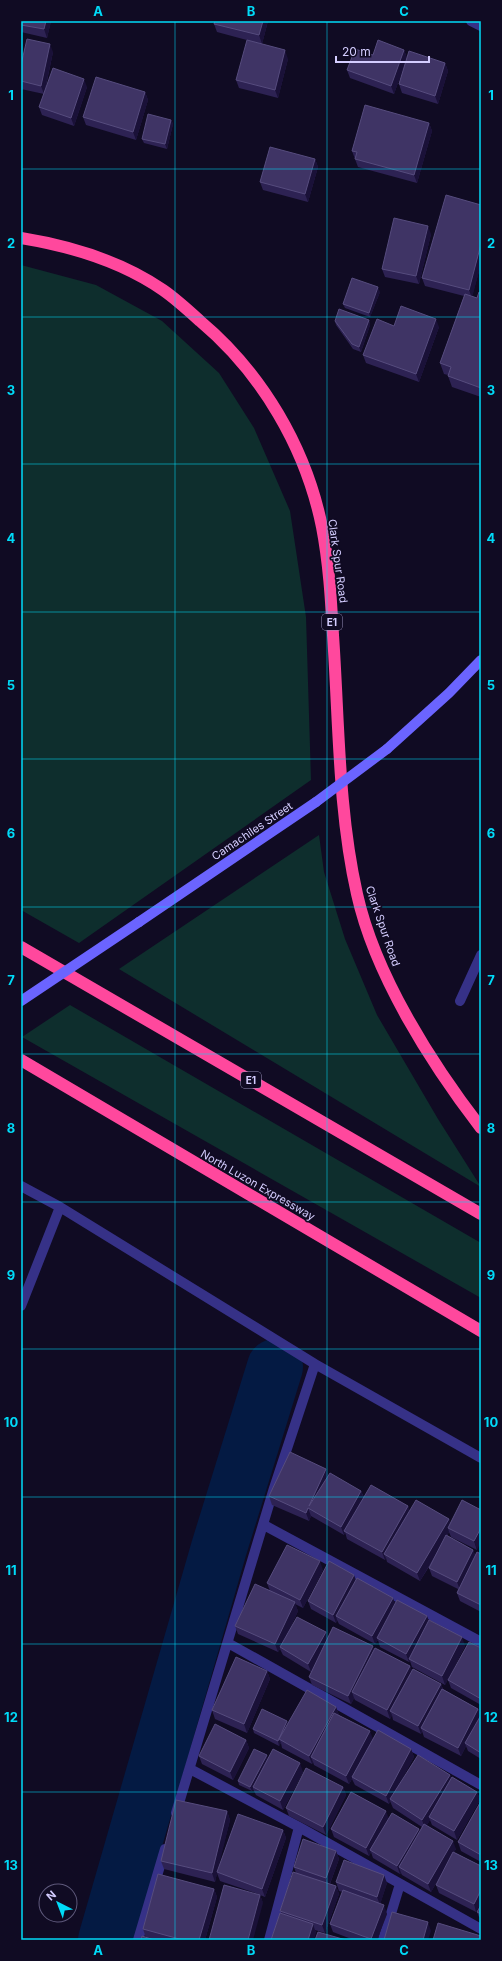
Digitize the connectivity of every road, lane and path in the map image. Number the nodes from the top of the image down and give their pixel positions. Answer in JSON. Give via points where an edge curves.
{"nodes":[{"id":1,"x":471,"y":21,"type":"edge"},
{"id":2,"x":481,"y":26,"type":"edge"},
{"id":3,"x":21,"y":238,"type":"edge"},
{"id":4,"x":481,"y":660,"type":"edge"},
{"id":5,"x":21,"y":947,"type":"edge"},
{"id":6,"x":481,"y":955,"type":"edge"},
{"id":7,"x":21,"y":1001,"type":"edge"},
{"id":8,"x":460,"y":1001,"type":"dead end"},
{"id":9,"x":22,"y":1061,"type":"edge"},
{"id":10,"x":481,"y":1128,"type":"edge"},
{"id":11,"x":21,"y":1186,"type":"edge"},
{"id":12,"x":60,"y":1207,"type":"junction"},
{"id":13,"x":481,"y":1214,"type":"edge"},
{"id":14,"x":21,"y":1306,"type":"edge"},
{"id":15,"x":481,"y":1331,"type":"edge"},
{"id":16,"x":315,"y":1364,"type":"junction"},
{"id":17,"x":481,"y":1458,"type":"edge"},
{"id":18,"x":264,"y":1525,"type":"junction"},
{"id":19,"x":481,"y":1642,"type":"edge"},
{"id":20,"x":228,"y":1643,"type":"junction"},
{"id":21,"x":190,"y":1769,"type":"junction"},
{"id":22,"x":481,"y":1785,"type":"edge"},
{"id":23,"x":174,"y":1821,"type":"edge"},
{"id":24,"x":299,"y":1827,"type":"junction"},
{"id":25,"x":169,"y":1836,"type":"edge"},
{"id":26,"x":400,"y":1884,"type":"junction"},
{"id":27,"x":481,"y":1929,"type":"edge"},
{"id":28,"x":138,"y":1940,"type":"edge"},
{"id":29,"x":269,"y":1940,"type":"edge"},
{"id":30,"x":383,"y":1940,"type":"edge"}],
"edges":[{"from":1,"to":2,"type":"street"},
{"from":3,"to":10,"type":"highway","name":"Clark Spur Road","number":"E1","via":[[64,247],[114,263],[163,290],[216,334],[234,353],[272,404],[291,436],[314,494],[328,568],[344,815],[358,898],[369,933],[396,998],[430,1055]]},
{"from":4,"to":7,"type":"street","name":"Camachiles Street","bridge":true,"via":[[450,693],[387,749],[316,802]]},
{"from":5,"to":13,"type":"highway","number":"E1"},
{"from":6,"to":8,"type":"street"},
{"from":9,"to":15,"type":"highway","name":"North Luzon Expressway"},
{"from":11,"to":12,"type":"street"},
{"from":12,"to":14,"type":"street"},
{"from":12,"to":16,"type":"street"},
{"from":16,"to":17,"type":"street"},
{"from":16,"to":18,"type":"street"},
{"from":18,"to":19,"type":"street"},
{"from":18,"to":20,"type":"street"},
{"from":20,"to":21,"type":"street"},
{"from":20,"to":22,"type":"street"},
{"from":21,"to":23,"type":"street"},
{"from":21,"to":24,"type":"street"},
{"from":24,"to":26,"type":"street"},
{"from":24,"to":29,"type":"street"},
{"from":25,"to":28,"type":"street"},
{"from":26,"to":27,"type":"street"},
{"from":26,"to":30,"type":"street"}]}
